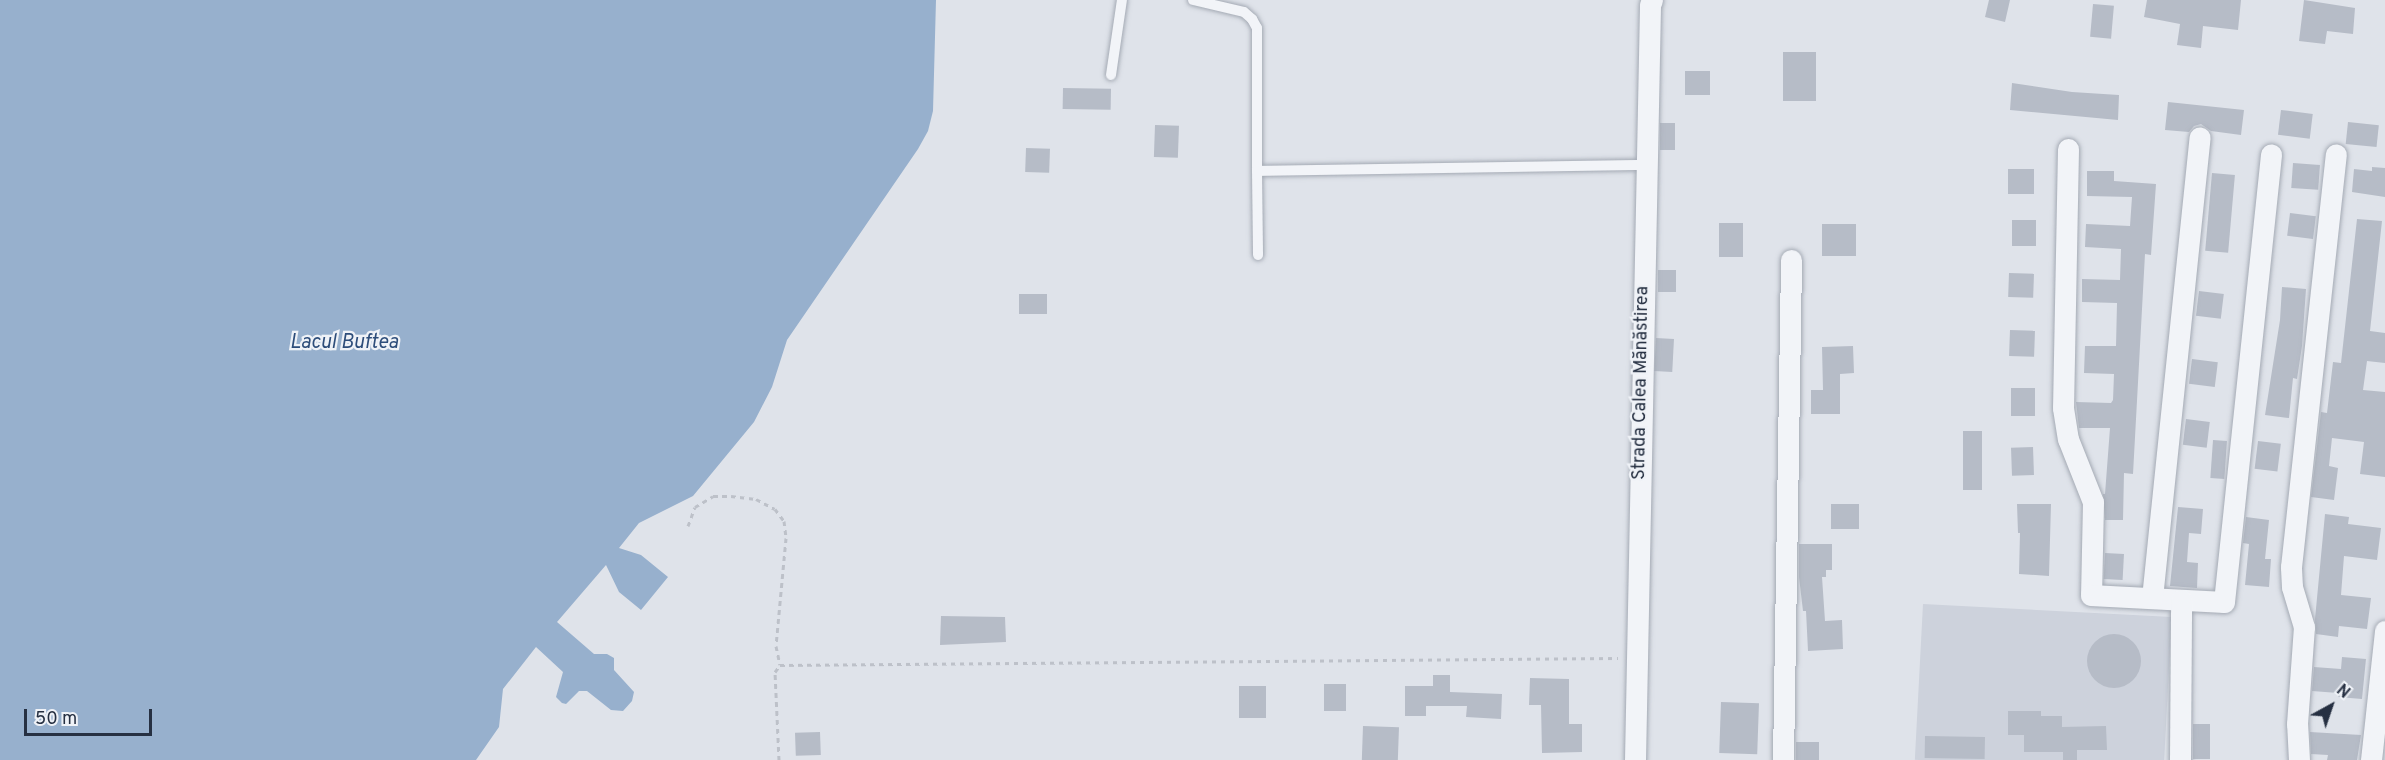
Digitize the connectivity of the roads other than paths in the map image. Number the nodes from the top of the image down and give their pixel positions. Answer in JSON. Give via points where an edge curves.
{"nodes":[{"id":1,"x":1122,"y":0,"type":"edge"},
{"id":2,"x":1193,"y":0,"type":"edge"},
{"id":3,"x":1646,"y":2,"type":"edge"},
{"id":4,"x":1111,"y":75,"type":"dead end"},
{"id":5,"x":2200,"y":138,"type":"dead end"},
{"id":6,"x":2068,"y":149,"type":"dead end"},
{"id":7,"x":2271,"y":154,"type":"dead end"},
{"id":8,"x":2336,"y":154,"type":"dead end"},
{"id":9,"x":1647,"y":165,"type":"junction"},
{"id":10,"x":1257,"y":171,"type":"junction"},
{"id":11,"x":1258,"y":255,"type":"dead end"},
{"id":12,"x":1791,"y":260,"type":"dead end"},
{"id":13,"x":2152,"y":598,"type":"junction"},
{"id":14,"x":2181,"y":600,"type":"junction"},
{"id":15,"x":2385,"y":631,"type":"edge"},
{"id":16,"x":1635,"y":760,"type":"edge"},
{"id":17,"x":1783,"y":760,"type":"edge"},
{"id":18,"x":2180,"y":760,"type":"edge"},
{"id":19,"x":2299,"y":760,"type":"edge"},
{"id":20,"x":2371,"y":760,"type":"edge"}],
"edges":[{"from":1,"to":4,"type":"lane"},
{"from":2,"to":10,"type":"lane","via":[[1244,12],[1257,28]]},
{"from":3,"to":9,"type":"street","name":"Strada Calea Mănăstirea"},
{"from":5,"to":13,"type":"street"},
{"from":6,"to":13,"type":"street","via":[[2063,408],[2068,439],[2093,502],[2091,595]]},
{"from":7,"to":14,"type":"street","via":[[2224,602]]},
{"from":8,"to":19,"type":"street","via":[[2291,567],[2292,587],[2304,627],[2297,724]]},
{"from":9,"to":10,"type":"lane"},
{"from":9,"to":16,"type":"street","name":"Strada Calea Mănăstirea"},
{"from":10,"to":11,"type":"lane"},
{"from":12,"to":17,"type":"street"},
{"from":13,"to":14,"type":"street"},
{"from":14,"to":18,"type":"street"},
{"from":15,"to":20,"type":"street"}]}
